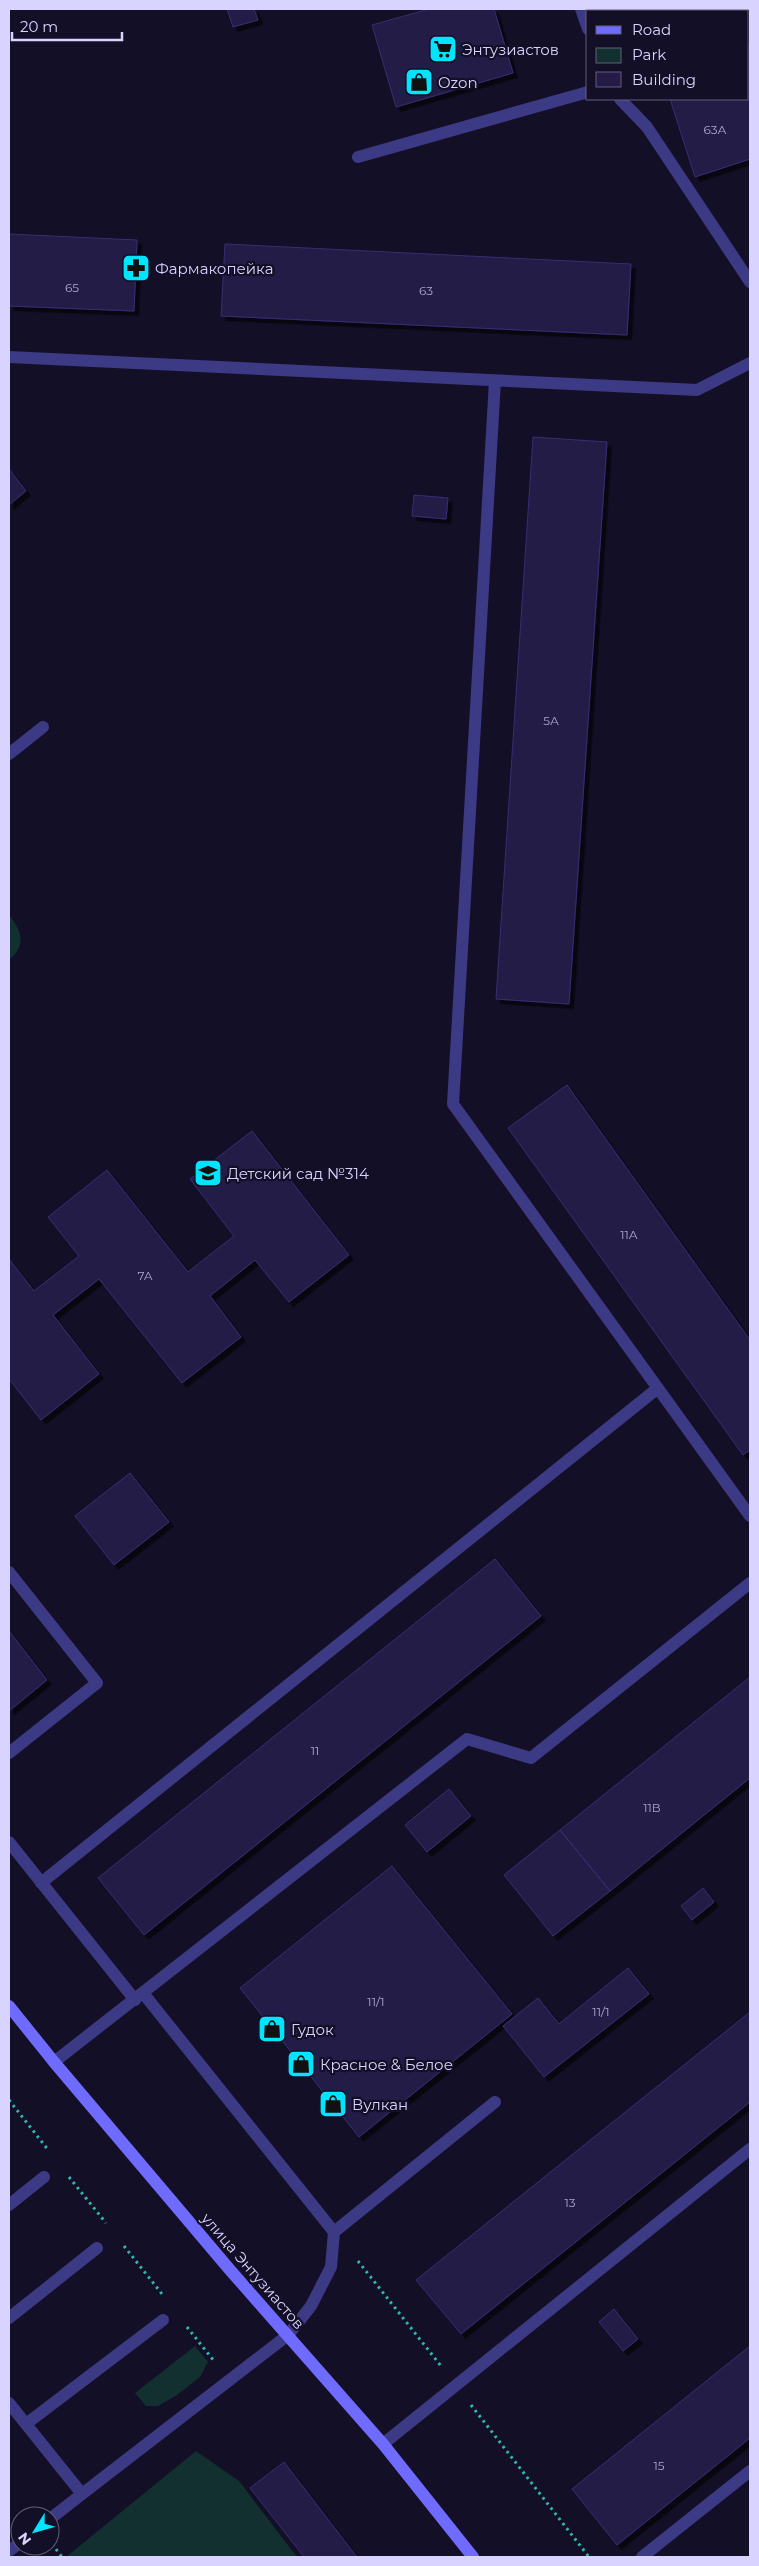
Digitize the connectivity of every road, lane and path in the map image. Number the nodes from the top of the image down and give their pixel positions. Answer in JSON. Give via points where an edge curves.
{"nodes":[{"id":1,"x":581,"y":9,"type":"edge"},
{"id":2,"x":586,"y":23,"type":"edge"},
{"id":3,"x":586,"y":93,"type":"edge"},
{"id":4,"x":621,"y":100,"type":"edge"},
{"id":5,"x":358,"y":157,"type":"dead end"},
{"id":6,"x":750,"y":282,"type":"edge"},
{"id":7,"x":9,"y":357,"type":"edge"},
{"id":8,"x":750,"y":363,"type":"edge"},
{"id":9,"x":495,"y":380,"type":"junction"},
{"id":10,"x":43,"y":727,"type":"dead end"},
{"id":11,"x":9,"y":754,"type":"edge"},
{"id":12,"x":658,"y":1388,"type":"junction"},
{"id":13,"x":750,"y":1516,"type":"edge"},
{"id":14,"x":9,"y":1572,"type":"edge"},
{"id":15,"x":750,"y":1583,"type":"edge"},
{"id":16,"x":9,"y":1753,"type":"edge"},
{"id":17,"x":9,"y":1842,"type":"edge"},
{"id":18,"x":41,"y":1883,"type":"junction"},
{"id":19,"x":139,"y":1996,"type":"junction"},
{"id":20,"x":9,"y":2006,"type":"edge"},
{"id":21,"x":54,"y":2062,"type":"junction"},
{"id":22,"x":495,"y":2102,"type":"dead end"},
{"id":23,"x":750,"y":2149,"type":"edge"},
{"id":24,"x":44,"y":2177,"type":"dead end"},
{"id":25,"x":9,"y":2205,"type":"edge"},
{"id":26,"x":334,"y":2232,"type":"junction"},
{"id":27,"x":97,"y":2248,"type":"dead end"},
{"id":28,"x":9,"y":2318,"type":"edge"},
{"id":29,"x":163,"y":2320,"type":"dead end"},
{"id":30,"x":288,"y":2335,"type":"junction"},
{"id":31,"x":9,"y":2403,"type":"edge"},
{"id":32,"x":26,"y":2424,"type":"junction"},
{"id":33,"x":383,"y":2444,"type":"junction"},
{"id":34,"x":750,"y":2471,"type":"edge"},
{"id":35,"x":82,"y":2494,"type":"junction"},
{"id":36,"x":60,"y":2511,"type":"edge"},
{"id":37,"x":473,"y":2557,"type":"edge"},
{"id":38,"x":642,"y":2557,"type":"edge"}],
"edges":[{"from":1,"to":2,"type":"lane"},
{"from":3,"to":5,"type":"lane"},
{"from":4,"to":6,"type":"lane","via":[[647,127]]},
{"from":7,"to":9,"type":"lane"},
{"from":8,"to":9,"type":"lane","via":[[697,390]]},
{"from":9,"to":12,"type":"lane","via":[[453,1104]]},
{"from":10,"to":11,"type":"lane"},
{"from":12,"to":13,"type":"lane"},
{"from":12,"to":18,"type":"lane"},
{"from":14,"to":16,"type":"lane","via":[[97,1683]]},
{"from":15,"to":19,"type":"lane","via":[[531,1758],[467,1739]]},
{"from":17,"to":18,"type":"lane"},
{"from":18,"to":19,"type":"lane"},
{"from":19,"to":21,"type":"lane"},
{"from":19,"to":26,"type":"lane"},
{"from":20,"to":21,"type":"main road","name":"улица Энтузиастов"},
{"from":21,"to":30,"type":"main road","name":"улица Энтузиастов"},
{"from":22,"to":26,"type":"lane"},
{"from":23,"to":33,"type":"lane"},
{"from":24,"to":25,"type":"lane"},
{"from":26,"to":30,"type":"lane","via":[[331,2267],[311,2306]]},
{"from":27,"to":28,"type":"lane"},
{"from":29,"to":32,"type":"lane"},
{"from":30,"to":33,"type":"main road","name":"улица Энтузиастов"},
{"from":30,"to":35,"type":"lane"},
{"from":31,"to":32,"type":"lane"},
{"from":32,"to":35,"type":"lane"},
{"from":33,"to":37,"type":"main road","name":"улица Энтузиастов"},
{"from":34,"to":38,"type":"lane"},
{"from":35,"to":36,"type":"lane"}]}
